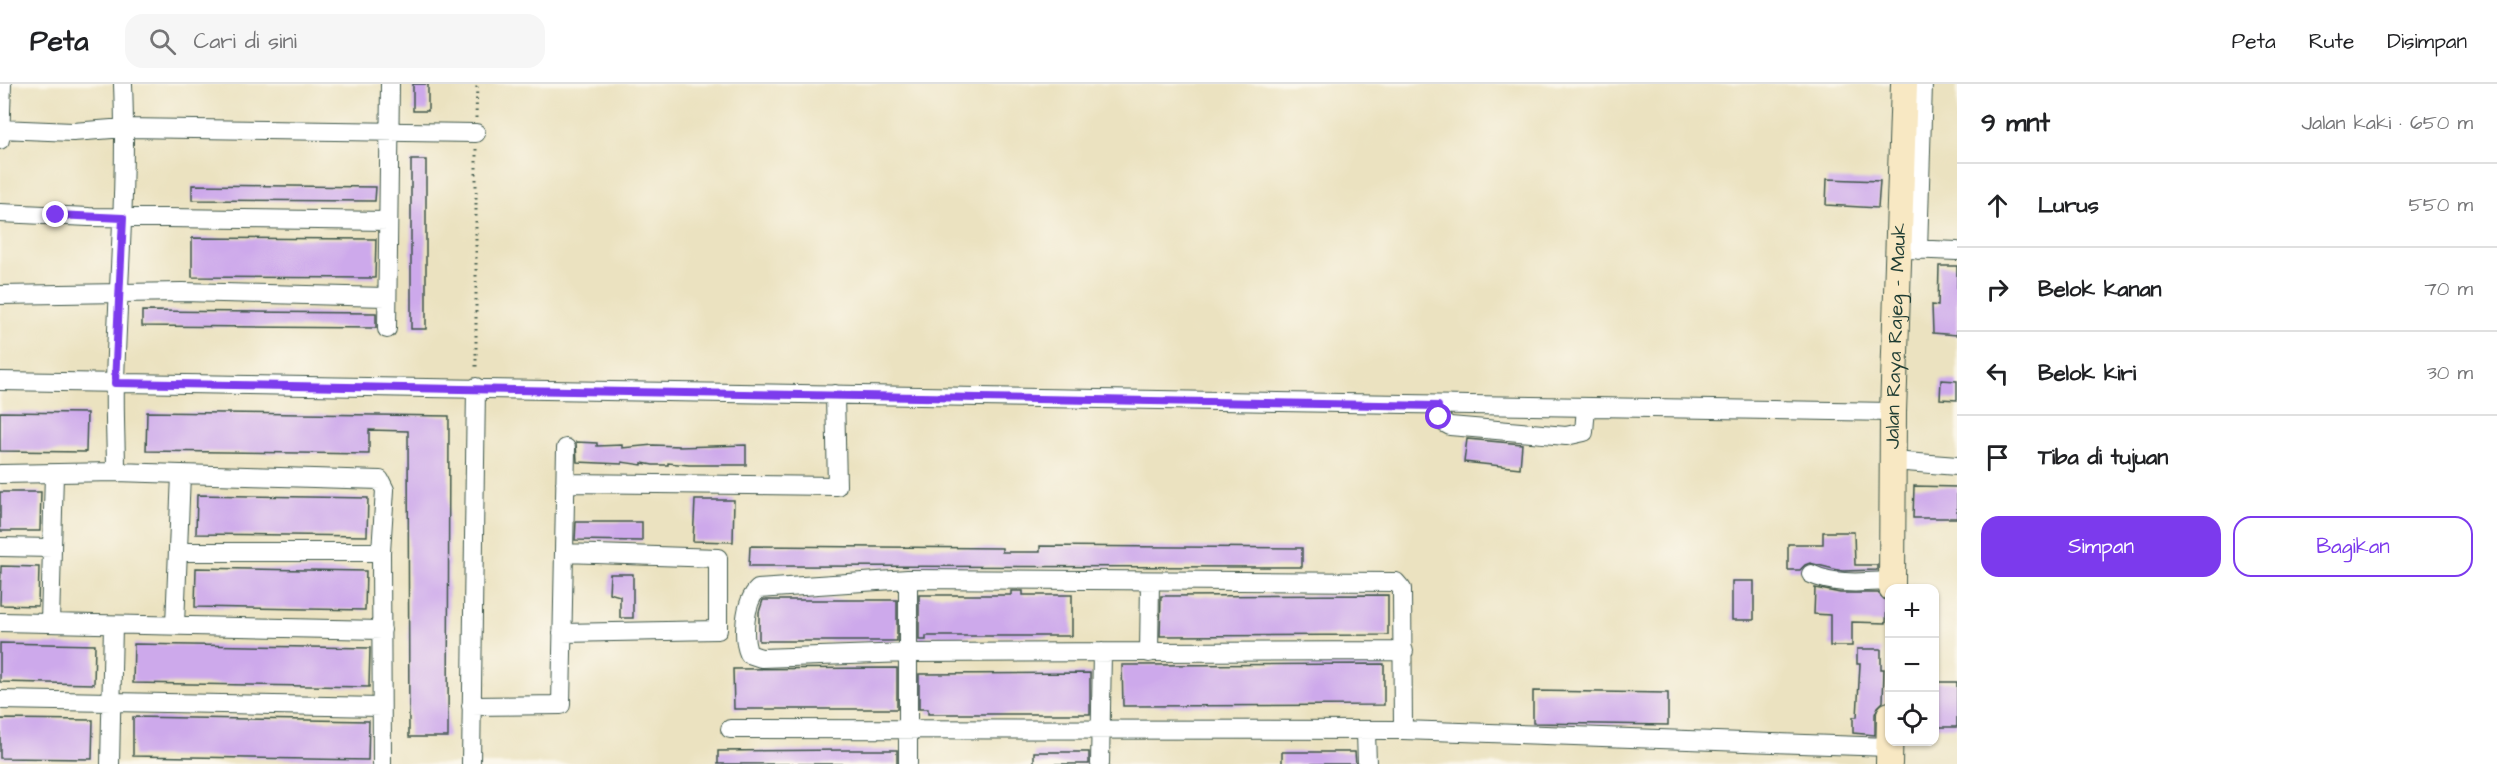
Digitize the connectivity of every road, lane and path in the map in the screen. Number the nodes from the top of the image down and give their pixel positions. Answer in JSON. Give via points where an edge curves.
{"nodes":[{"id":1,"x":3,"y":84,"type":"edge"},
{"id":2,"x":123,"y":84,"type":"edge"},
{"id":3,"x":390,"y":84,"type":"edge"},
{"id":4,"x":477,"y":84,"type":"edge"},
{"id":5,"x":1904,"y":84,"type":"edge"},
{"id":6,"x":1923,"y":84,"type":"edge"},
{"id":7,"x":0,"y":129,"type":"edge"},
{"id":8,"x":125,"y":129,"type":"junction"},
{"id":9,"x":390,"y":133,"type":"junction"},
{"id":10,"x":476,"y":133,"type":"junction"},
{"id":11,"x":0,"y":140,"type":"edge"},
{"id":12,"x":0,"y":213,"type":"edge"},
{"id":13,"x":123,"y":218,"type":"junction"},
{"id":14,"x":388,"y":221,"type":"junction"},
{"id":15,"x":1908,"y":249,"type":"junction"},
{"id":16,"x":1957,"y":250,"type":"edge"},
{"id":17,"x":0,"y":295,"type":"edge"},
{"id":18,"x":119,"y":295,"type":"junction"},
{"id":19,"x":386,"y":297,"type":"junction"},
{"id":20,"x":387,"y":329,"type":"dead end"},
{"id":21,"x":0,"y":381,"type":"edge"},
{"id":22,"x":115,"y":383,"type":"junction"},
{"id":23,"x":476,"y":387,"type":"junction"},
{"id":24,"x":835,"y":394,"type":"junction"},
{"id":25,"x":1438,"y":406,"type":"junction"},
{"id":26,"x":1586,"y":407,"type":"junction"},
{"id":27,"x":1893,"y":412,"type":"junction"},
{"id":28,"x":566,"y":448,"type":"dead end"},
{"id":29,"x":1893,"y":461,"type":"junction"},
{"id":30,"x":1957,"y":466,"type":"edge"},
{"id":31,"x":117,"y":472,"type":"junction"},
{"id":32,"x":0,"y":474,"type":"edge"},
{"id":33,"x":54,"y":474,"type":"junction"},
{"id":34,"x":181,"y":474,"type":"junction"},
{"id":35,"x":565,"y":483,"type":"junction"},
{"id":36,"x":0,"y":547,"type":"edge"},
{"id":37,"x":52,"y":548,"type":"junction"},
{"id":38,"x":178,"y":552,"type":"junction"},
{"id":39,"x":381,"y":552,"type":"junction"},
{"id":40,"x":564,"y":553,"type":"junction"},
{"id":41,"x":1811,"y":574,"type":"dead end"},
{"id":42,"x":908,"y":579,"type":"junction"},
{"id":43,"x":1150,"y":582,"type":"junction"},
{"id":44,"x":1892,"y":584,"type":"edge"},
{"id":45,"x":1885,"y":585,"type":"edge"},
{"id":46,"x":0,"y":622,"type":"edge"},
{"id":47,"x":50,"y":623,"type":"junction"},
{"id":48,"x":113,"y":625,"type":"junction"},
{"id":49,"x":176,"y":625,"type":"junction"},
{"id":50,"x":382,"y":630,"type":"junction"},
{"id":51,"x":562,"y":633,"type":"junction"},
{"id":52,"x":1404,"y":651,"type":"junction"},
{"id":53,"x":1102,"y":652,"type":"junction"},
{"id":54,"x":908,"y":653,"type":"junction"},
{"id":55,"x":1149,"y":653,"type":"junction"},
{"id":56,"x":0,"y":700,"type":"edge"},
{"id":57,"x":112,"y":701,"type":"junction"},
{"id":58,"x":471,"y":706,"type":"junction"},
{"id":59,"x":381,"y":707,"type":"junction"},
{"id":60,"x":730,"y":729,"type":"dead end"},
{"id":61,"x":908,"y":730,"type":"junction"},
{"id":62,"x":1100,"y":730,"type":"junction"},
{"id":63,"x":1403,"y":730,"type":"junction"},
{"id":64,"x":1366,"y":732,"type":"junction"},
{"id":65,"x":1889,"y":756,"type":"edge"},
{"id":66,"x":110,"y":764,"type":"edge"},
{"id":67,"x":382,"y":764,"type":"edge"},
{"id":68,"x":471,"y":764,"type":"edge"},
{"id":69,"x":908,"y":764,"type":"edge"},
{"id":70,"x":1100,"y":764,"type":"edge"},
{"id":71,"x":1367,"y":764,"type":"edge"}],
"edges":[{"from":1,"to":7,"type":"street"},
{"from":2,"to":8,"type":"street"},
{"from":3,"to":9,"type":"street"},
{"from":4,"to":10,"type":"path"},
{"from":5,"to":15,"type":"main road","name":"Jalan Raya Rajeg - Mauk"},
{"from":6,"to":15,"type":"street"},
{"from":7,"to":8,"type":"street"},
{"from":7,"to":11,"type":"street"},
{"from":8,"to":9,"type":"street"},
{"from":8,"to":13,"type":"street"},
{"from":9,"to":10,"type":"street"},
{"from":9,"to":14,"type":"street"},
{"from":10,"to":23,"type":"path"},
{"from":12,"to":13,"type":"street"},
{"from":13,"to":14,"type":"street"},
{"from":13,"to":18,"type":"street"},
{"from":14,"to":19,"type":"street"},
{"from":15,"to":16,"type":"street"},
{"from":15,"to":27,"type":"main road","name":"Jalan Raya Rajeg - Mauk"},
{"from":17,"to":18,"type":"street"},
{"from":18,"to":19,"type":"street","via":[[182,292]]},
{"from":18,"to":22,"type":"street"},
{"from":19,"to":20,"type":"street"},
{"from":21,"to":22,"type":"street"},
{"from":22,"to":23,"type":"street"},
{"from":22,"to":31,"type":"street"},
{"from":23,"to":24,"type":"street"},
{"from":23,"to":58,"type":"street"},
{"from":24,"to":25,"type":"street"},
{"from":24,"to":35,"type":"street","via":[[837,486]]},
{"from":25,"to":26,"type":"street"},
{"from":25,"to":26,"type":"street","via":[[1441,421],[1450,426],[1566,436],[1584,432]]},
{"from":26,"to":27,"type":"street"},
{"from":27,"to":29,"type":"main road","name":"Jalan Raya Rajeg - Mauk"},
{"from":28,"to":35,"type":"street"},
{"from":29,"to":30,"type":"street"},
{"from":29,"to":44,"type":"main road","name":"Jalan Raya Rajeg - Mauk"},
{"from":31,"to":33,"type":"street"},
{"from":31,"to":34,"type":"street"},
{"from":32,"to":33,"type":"street"},
{"from":33,"to":37,"type":"street"},
{"from":34,"to":38,"type":"street"},
{"from":34,"to":39,"type":"street","via":[[380,480],[385,490]]},
{"from":35,"to":40,"type":"street"},
{"from":36,"to":37,"type":"street"},
{"from":37,"to":47,"type":"street"},
{"from":38,"to":39,"type":"street"},
{"from":38,"to":49,"type":"street"},
{"from":39,"to":50,"type":"street"},
{"from":40,"to":51,"type":"street"},
{"from":40,"to":51,"type":"street","via":[[718,558],[718,630]]},
{"from":41,"to":45,"type":"street","via":[[1824,580]]},
{"from":42,"to":43,"type":"street"},
{"from":42,"to":54,"type":"street"},
{"from":42,"to":54,"type":"street","via":[[758,589],[749,600],[746,618],[747,648],[754,657]]},
{"from":43,"to":52,"type":"street","via":[[1396,582],[1402,589]]},
{"from":43,"to":55,"type":"street"},
{"from":46,"to":47,"type":"street"},
{"from":47,"to":48,"type":"street"},
{"from":48,"to":49,"type":"street"},
{"from":48,"to":57,"type":"street"},
{"from":49,"to":50,"type":"street"},
{"from":50,"to":59,"type":"street"},
{"from":51,"to":58,"type":"street","via":[[561,705]]},
{"from":52,"to":55,"type":"street"},
{"from":52,"to":63,"type":"street"},
{"from":53,"to":54,"type":"street"},
{"from":53,"to":55,"type":"street"},
{"from":53,"to":62,"type":"street"},
{"from":54,"to":61,"type":"street"},
{"from":56,"to":57,"type":"street"},
{"from":57,"to":59,"type":"street"},
{"from":57,"to":66,"type":"street"},
{"from":58,"to":68,"type":"street"},
{"from":59,"to":67,"type":"street"},
{"from":60,"to":61,"type":"street"},
{"from":61,"to":62,"type":"street"},
{"from":61,"to":69,"type":"street"},
{"from":62,"to":64,"type":"street"},
{"from":62,"to":70,"type":"street"},
{"from":63,"to":64,"type":"street"},
{"from":63,"to":65,"type":"street"},
{"from":64,"to":71,"type":"street"}]}
